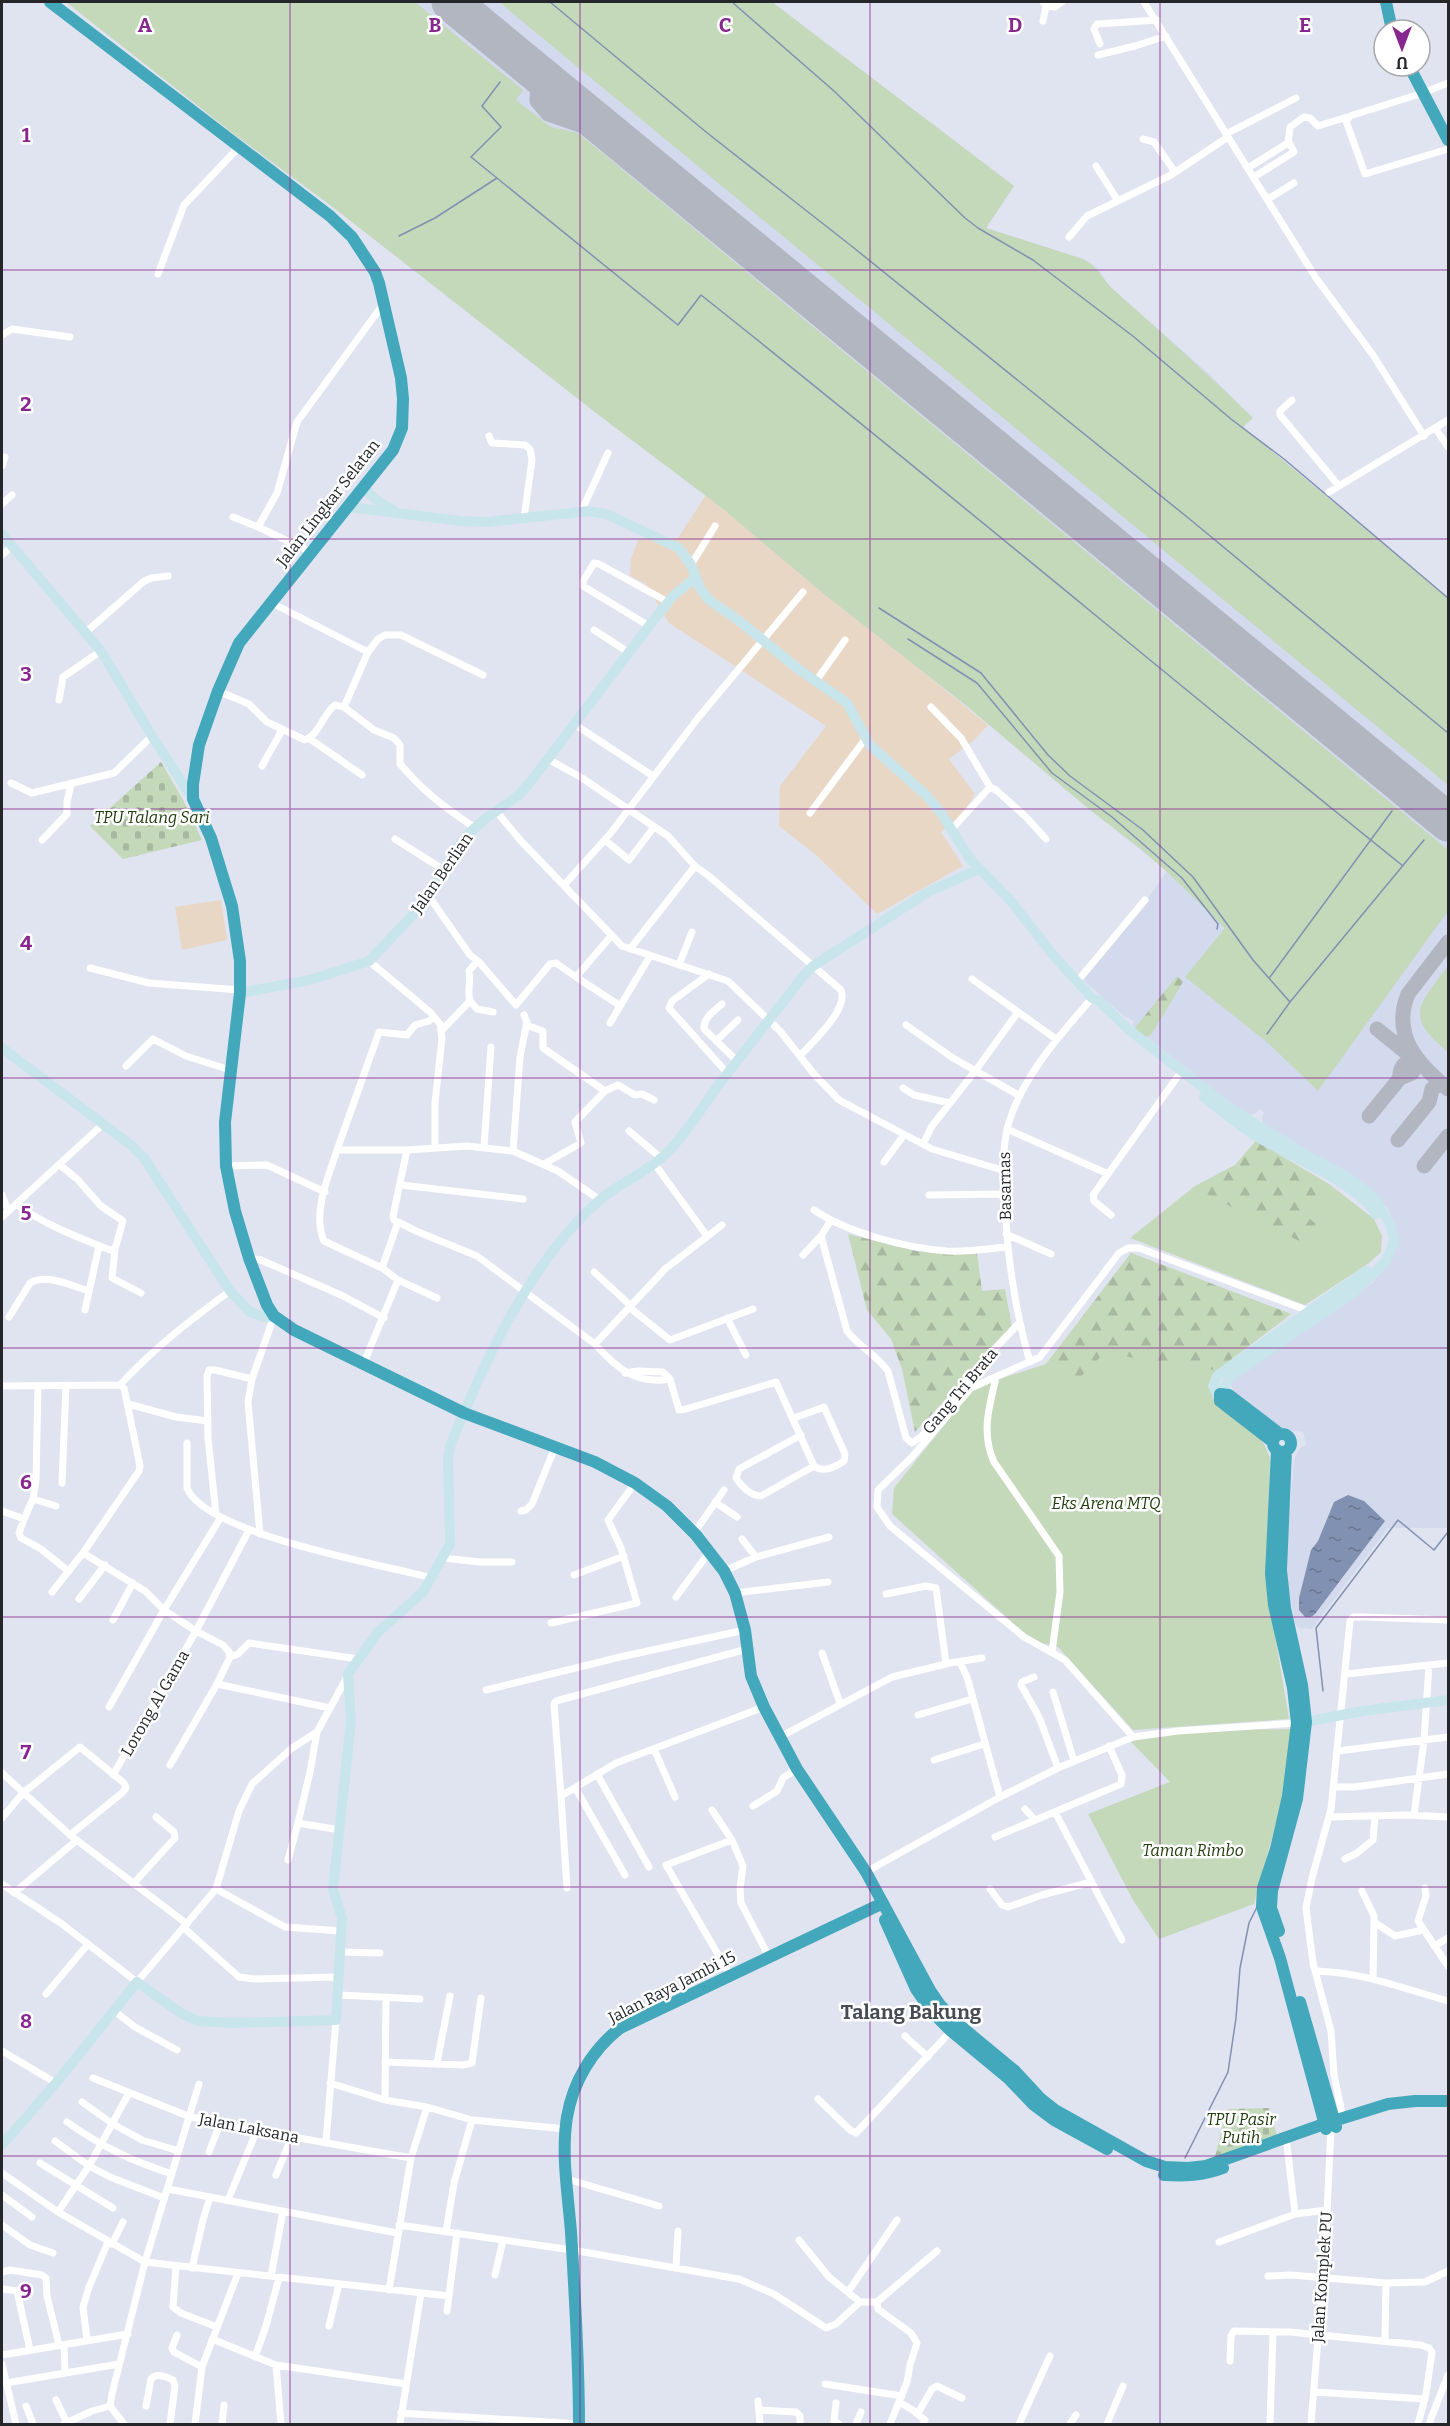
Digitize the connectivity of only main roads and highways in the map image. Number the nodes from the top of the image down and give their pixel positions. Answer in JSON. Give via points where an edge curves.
{"nodes":[{"id":1,"x":50,"y":2,"type":"edge"},
{"id":2,"x":1386,"y":2,"type":"edge"},
{"id":3,"x":1389,"y":18,"type":"edge"},
{"id":4,"x":1415,"y":78,"type":"edge"},
{"id":5,"x":1449,"y":140,"type":"edge"},
{"id":6,"x":1224,"y":1398,"type":"road end"},
{"id":7,"x":879,"y":1901,"type":"junction"},
{"id":8,"x":1449,"y":2101,"type":"edge"},
{"id":9,"x":1400,"y":2105,"type":"junction"},
{"id":10,"x":1449,"y":2108,"type":"edge"},
{"id":11,"x":1332,"y":2125,"type":"junction"},
{"id":12,"x":1125,"y":2153,"type":"junction"},
{"id":13,"x":579,"y":2424,"type":"edge"}],
"edges":[{"from":1,"to":7,"type":"highway","name":"Jalan Lingkar Selatan","via":[[330,216],[352,237],[375,272],[401,378],[404,420],[393,450],[239,643],[199,745],[193,784],[193,799],[211,838],[234,912],[240,961],[225,1122],[226,1166],[249,1258],[274,1316],[294,1330],[464,1413],[595,1462],[668,1506],[724,1570],[735,1593],[751,1676],[764,1707],[797,1769],[866,1872]]},
{"from":2,"to":3,"type":"highway"},
{"from":4,"to":5,"type":"highway"},
{"from":6,"to":11,"type":"highway","via":[[1279,1444],[1270,1574],[1301,1723],[1293,1797],[1263,1888],[1262,1907]]},
{"from":7,"to":12,"type":"highway","via":[[931,1992],[958,2024],[1055,2110]]},
{"from":7,"to":12,"type":"highway","via":[[916,1989],[932,2012],[1054,2120]]},
{"from":7,"to":13,"type":"highway","name":"Jalan Raya Jambi 15","via":[[620,2028],[606,2039],[585,2067],[566,2129]]},
{"from":8,"to":9,"type":"highway"},
{"from":9,"to":10,"type":"highway"},
{"from":9,"to":11,"type":"highway"},
{"from":11,"to":12,"type":"highway","via":[[1206,2166],[1165,2167]]},
{"from":11,"to":12,"type":"highway","via":[[1208,2174],[1188,2177],[1142,2168]]}]}
